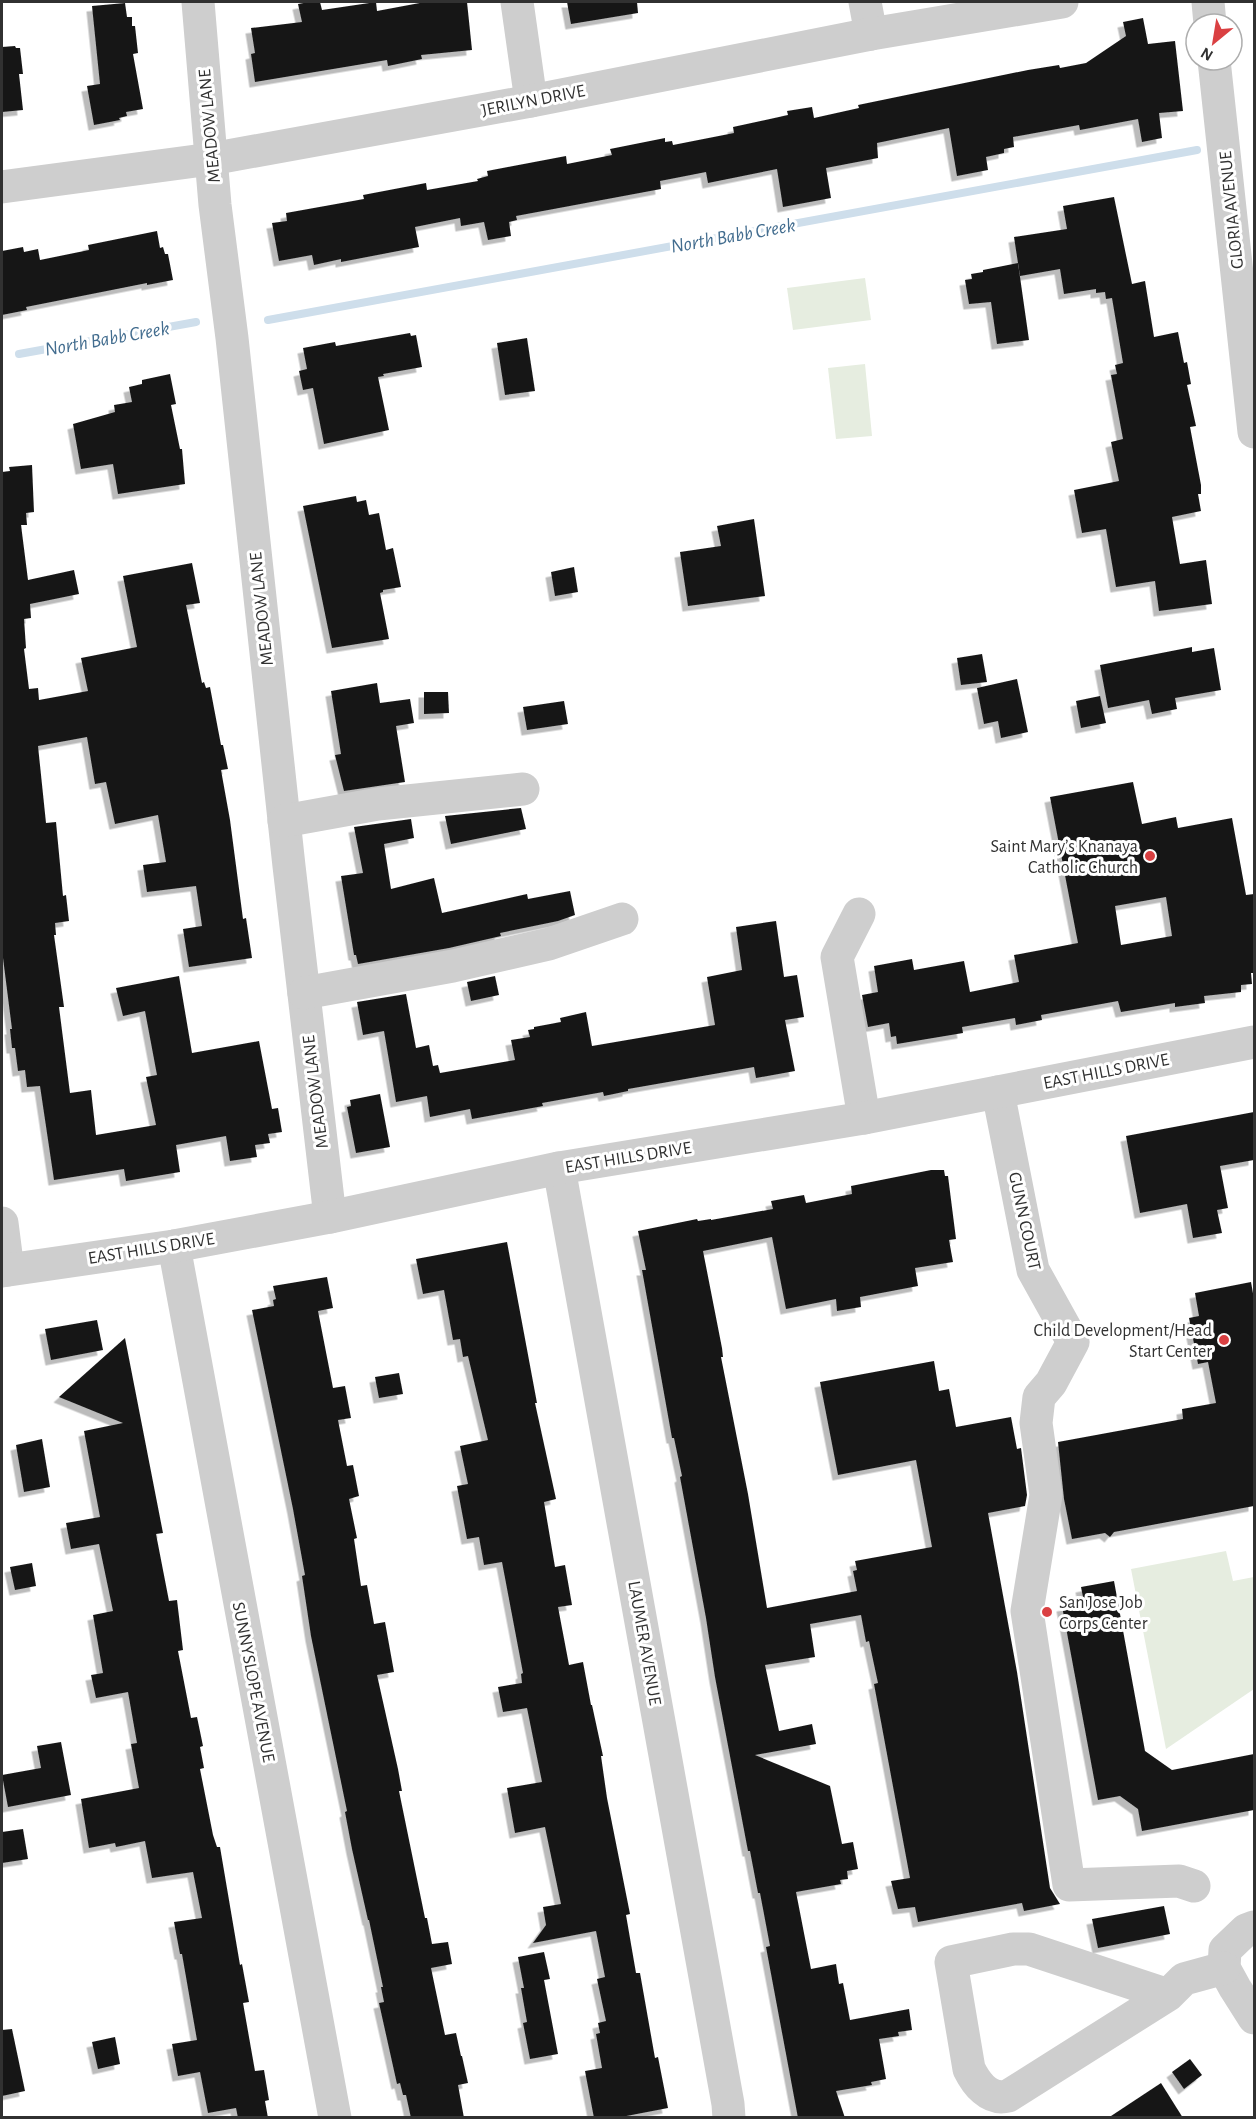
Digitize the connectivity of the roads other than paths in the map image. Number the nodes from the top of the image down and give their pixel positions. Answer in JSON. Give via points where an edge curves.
{"nodes":[{"id":1,"x":198,"y":2,"type":"edge"},
{"id":2,"x":517,"y":2,"type":"edge"},
{"id":3,"x":865,"y":2,"type":"edge"},
{"id":4,"x":1062,"y":2,"type":"edge"},
{"id":5,"x":871,"y":34,"type":"junction"},
{"id":6,"x":1215,"y":72,"type":"edge"},
{"id":7,"x":531,"y":101,"type":"junction"},
{"id":8,"x":212,"y":159,"type":"junction"},
{"id":9,"x":2,"y":187,"type":"edge"},
{"id":10,"x":1254,"y":432,"type":"edge"},
{"id":11,"x":523,"y":789,"type":"dead end"},
{"id":12,"x":284,"y":821,"type":"junction"},
{"id":13,"x":859,"y":914,"type":"dead end"},
{"id":14,"x":622,"y":919,"type":"dead end"},
{"id":15,"x":304,"y":993,"type":"junction"},
{"id":16,"x":1254,"y":1042,"type":"edge"},
{"id":17,"x":998,"y":1092,"type":"junction"},
{"id":18,"x":864,"y":1118,"type":"junction"},
{"id":19,"x":559,"y":1168,"type":"junction"},
{"id":20,"x":330,"y":1217,"type":"junction"},
{"id":21,"x":2,"y":1223,"type":"edge"},
{"id":22,"x":174,"y":1246,"type":"junction"},
{"id":23,"x":5,"y":1270,"type":"edge"},
{"id":24,"x":1194,"y":1886,"type":"dead end"},
{"id":25,"x":1254,"y":1927,"type":"edge"},
{"id":26,"x":1225,"y":1959,"type":"junction"},
{"id":27,"x":1168,"y":1995,"type":"junction"},
{"id":28,"x":1254,"y":2018,"type":"edge"},
{"id":29,"x":335,"y":2118,"type":"edge"},
{"id":30,"x":729,"y":2118,"type":"edge"}],
"edges":[{"from":1,"to":8,"type":"street","name":"MEADOW LANE"},
{"from":2,"to":7,"type":"street"},
{"from":3,"to":5,"type":"street"},
{"from":4,"to":5,"type":"street","name":"JERILYN DRIVE"},
{"from":5,"to":7,"type":"street","name":"JERILYN DRIVE"},
{"from":6,"to":10,"type":"street","name":"GLORIA AVENUE"},
{"from":7,"to":8,"type":"street","name":"JERILYN DRIVE"},
{"from":8,"to":9,"type":"street","name":"JERILYN DRIVE"},
{"from":8,"to":12,"type":"street","name":"MEADOW LANE"},
{"from":11,"to":12,"type":"street","via":[[378,804]]},
{"from":12,"to":15,"type":"street","name":"MEADOW LANE"},
{"from":13,"to":18,"type":"street","via":[[837,957]]},
{"from":14,"to":15,"type":"street","via":[[549,944]]},
{"from":15,"to":20,"type":"street","name":"MEADOW LANE"},
{"from":16,"to":17,"type":"street","name":"EAST HILLS DRIVE"},
{"from":17,"to":18,"type":"street","name":"EAST HILLS DRIVE"},
{"from":17,"to":24,"type":"street","name":"GUNN COURT","via":[[1033,1270],[1073,1342],[1039,1397],[1036,1423],[1046,1495],[1027,1611],[1069,1885],[1179,1881]]},
{"from":18,"to":19,"type":"street","name":"EAST HILLS DRIVE"},
{"from":19,"to":20,"type":"street","name":"EAST HILLS DRIVE"},
{"from":19,"to":30,"type":"street","name":"LAUMER AVENUE"},
{"from":20,"to":22,"type":"street","name":"EAST HILLS DRIVE"},
{"from":21,"to":23,"type":"street"},
{"from":22,"to":23,"type":"street","name":"EAST HILLS DRIVE"},
{"from":22,"to":29,"type":"street","name":"SUNNYSLOPE AVENUE"},
{"from":25,"to":26,"type":"street","via":[[1246,1930]]},
{"from":26,"to":27,"type":"street","via":[[1184,1979]]},
{"from":26,"to":28,"type":"street","via":[[1235,1988]]},
{"from":27,"to":27,"type":"street","via":[[1002,2098],[983,2089],[969,2069],[951,1962],[1029,1949]]}]}
